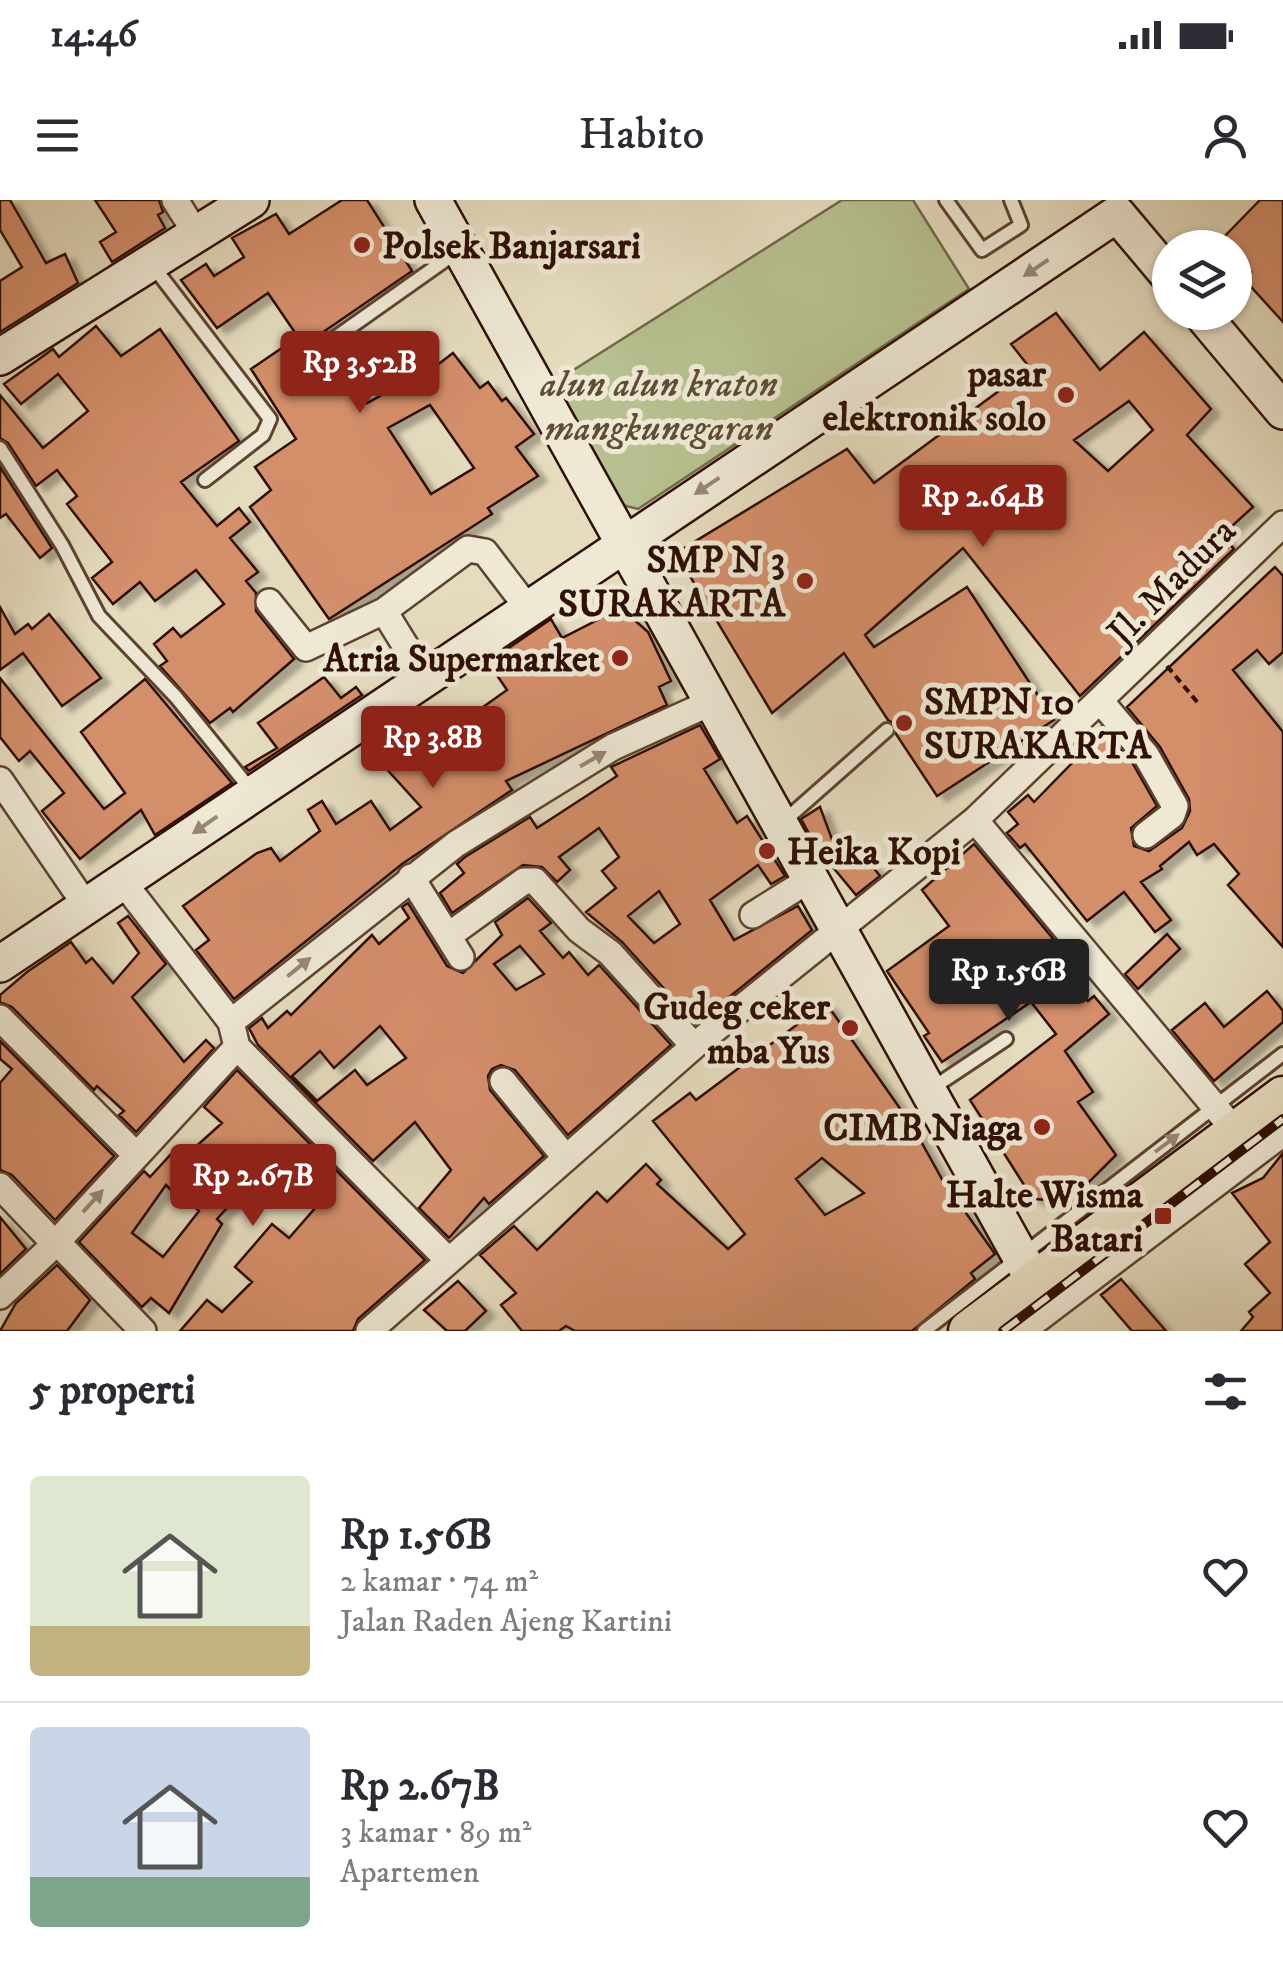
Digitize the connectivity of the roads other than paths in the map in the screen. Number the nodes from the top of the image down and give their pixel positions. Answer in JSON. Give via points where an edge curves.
{"nodes":[{"id":1,"x":175,"y":200,"type":"edge"},
{"id":2,"x":251,"y":200,"type":"edge"},
{"id":3,"x":433,"y":200,"type":"edge"},
{"id":4,"x":946,"y":200,"type":"edge"},
{"id":5,"x":1011,"y":200,"type":"edge"},
{"id":6,"x":1113,"y":207,"type":"edge"},
{"id":7,"x":197,"y":234,"type":"junction"},
{"id":8,"x":460,"y":249,"type":"junction"},
{"id":9,"x":1152,"y":255,"type":"edge"},
{"id":10,"x":152,"y":264,"type":"junction"},
{"id":11,"x":1215,"y":330,"type":"edge"},
{"id":12,"x":335,"y":338,"type":"dead end"},
{"id":13,"x":0,"y":357,"type":"edge"},
{"id":14,"x":1283,"y":411,"type":"edge"},
{"id":15,"x":0,"y":448,"type":"edge"},
{"id":16,"x":205,"y":480,"type":"dead end"},
{"id":17,"x":1283,"y":524,"type":"edge"},
{"id":18,"x":621,"y":543,"type":"junction"},
{"id":19,"x":268,"y":602,"type":"dead end"},
{"id":20,"x":527,"y":606,"type":"junction"},
{"id":21,"x":384,"y":612,"type":"junction"},
{"id":22,"x":424,"y":676,"type":"junction"},
{"id":23,"x":712,"y":702,"type":"junction"},
{"id":24,"x":1102,"y":703,"type":"junction"},
{"id":25,"x":887,"y":730,"type":"dead end"},
{"id":26,"x":0,"y":780,"type":"edge"},
{"id":27,"x":252,"y":792,"type":"junction"},
{"id":28,"x":975,"y":820,"type":"junction"},
{"id":29,"x":781,"y":824,"type":"junction"},
{"id":30,"x":1146,"y":835,"type":"dead end"},
{"id":31,"x":411,"y":877,"type":"junction"},
{"id":32,"x":812,"y":878,"type":"junction"},
{"id":33,"x":123,"y":882,"type":"junction"},
{"id":34,"x":88,"y":908,"type":"junction"},
{"id":35,"x":753,"y":914,"type":"dead end"},
{"id":36,"x":840,"y":928,"type":"junction"},
{"id":37,"x":0,"y":964,"type":"edge"},
{"id":38,"x":0,"y":1018,"type":"edge"},
{"id":39,"x":234,"y":1034,"type":"junction"},
{"id":40,"x":1006,"y":1040,"type":"dead end"},
{"id":41,"x":694,"y":1046,"type":"junction"},
{"id":42,"x":1283,"y":1054,"type":"edge"},
{"id":43,"x":502,"y":1081,"type":"dead end"},
{"id":44,"x":930,"y":1091,"type":"junction"},
{"id":45,"x":1283,"y":1097,"type":"edge"},
{"id":46,"x":1283,"y":1109,"type":"edge"},
{"id":47,"x":1226,"y":1119,"type":"junction"},
{"id":48,"x":1283,"y":1134,"type":"edge"},
{"id":49,"x":135,"y":1154,"type":"junction"},
{"id":50,"x":565,"y":1156,"type":"junction"},
{"id":51,"x":0,"y":1186,"type":"edge"},
{"id":52,"x":1136,"y":1224,"type":"junction"},
{"id":53,"x":56,"y":1243,"type":"junction"},
{"id":54,"x":447,"y":1259,"type":"junction"},
{"id":55,"x":1027,"y":1268,"type":"junction"},
{"id":56,"x":0,"y":1296,"type":"edge"},
{"id":57,"x":376,"y":1329,"type":"edge"},
{"id":58,"x":143,"y":1331,"type":"edge"},
{"id":59,"x":924,"y":1331,"type":"edge"},
{"id":60,"x":968,"y":1331,"type":"edge"},
{"id":61,"x":989,"y":1331,"type":"edge"},
{"id":62,"x":1022,"y":1331,"type":"edge"}],
"edges":[{"from":1,"to":7,"type":"street"},
{"from":2,"to":7,"type":"main road"},
{"from":3,"to":8,"type":"main road"},
{"from":4,"to":5,"type":"lane","via":[[982,250],[1021,225]]},
{"from":6,"to":9,"type":"main road"},
{"from":6,"to":18,"type":"main road","one_way":true},
{"from":7,"to":10,"type":"main road"},
{"from":8,"to":12,"type":"lane"},
{"from":8,"to":18,"type":"main road"},
{"from":10,"to":13,"type":"main road"},
{"from":10,"to":16,"type":"lane","via":[[270,418],[263,435]]},
{"from":11,"to":14,"type":"main road"},
{"from":15,"to":27,"type":"lane","via":[[99,616]]},
{"from":17,"to":24,"type":"street","name":"Jl. Madura"},
{"from":18,"to":20,"type":"main road"},
{"from":18,"to":23,"type":"main road"},
{"from":19,"to":21,"type":"street","via":[[301,648]]},
{"from":20,"to":21,"type":"street","via":[[478,548]]},
{"from":20,"to":22,"type":"main road"},
{"from":21,"to":22,"type":"street"},
{"from":22,"to":27,"type":"main road"},
{"from":23,"to":29,"type":"main road"},
{"from":31,"to":23,"type":"street","one_way":true,"via":[[524,799]]},
{"from":24,"to":28,"type":"street","name":"Jl. Madura"},
{"from":24,"to":30,"type":"street","via":[[1152,764],[1175,806]]},
{"from":25,"to":29,"type":"lane"},
{"from":26,"to":34,"type":"street"},
{"from":27,"to":33,"type":"main road","one_way":true},
{"from":28,"to":36,"type":"street","name":"Jl. Madura"},
{"from":28,"to":47,"type":"street"},
{"from":29,"to":32,"type":"main road"},
{"from":39,"to":31,"type":"street","one_way":true},
{"from":31,"to":41,"type":"street","via":[[455,946],[524,881],[535,881]]},
{"from":32,"to":35,"type":"street"},
{"from":32,"to":36,"type":"main road"},
{"from":33,"to":34,"type":"main road"},
{"from":33,"to":39,"type":"street"},
{"from":34,"to":37,"type":"main road"},
{"from":36,"to":41,"type":"street","name":"Jl. Madura"},
{"from":36,"to":44,"type":"main road"},
{"from":38,"to":49,"type":"street"},
{"from":39,"to":49,"type":"street"},
{"from":39,"to":54,"type":"street"},
{"from":40,"to":44,"type":"lane"},
{"from":41,"to":50,"type":"street","name":"Jl. Madura"},
{"from":42,"to":47,"type":"lane"},
{"from":43,"to":50,"type":"street"},
{"from":44,"to":55,"type":"main road"},
{"from":45,"to":47,"type":"main road"},
{"from":46,"to":52,"type":"lane"},
{"from":47,"to":52,"type":"main road"},
{"from":55,"to":47,"type":"lane","one_way":true},
{"from":48,"to":52,"type":"street"},
{"from":53,"to":49,"type":"street","one_way":true},
{"from":50,"to":54,"type":"street","name":"Jl. Madura"},
{"from":51,"to":53,"type":"street"},
{"from":52,"to":55,"type":"main road"},
{"from":52,"to":61,"type":"lane"},
{"from":52,"to":62,"type":"street"},
{"from":53,"to":56,"type":"street"},
{"from":53,"to":58,"type":"street"},
{"from":54,"to":57,"type":"street","name":"Jl. Madura"},
{"from":55,"to":59,"type":"lane"},
{"from":55,"to":60,"type":"main road"}]}
